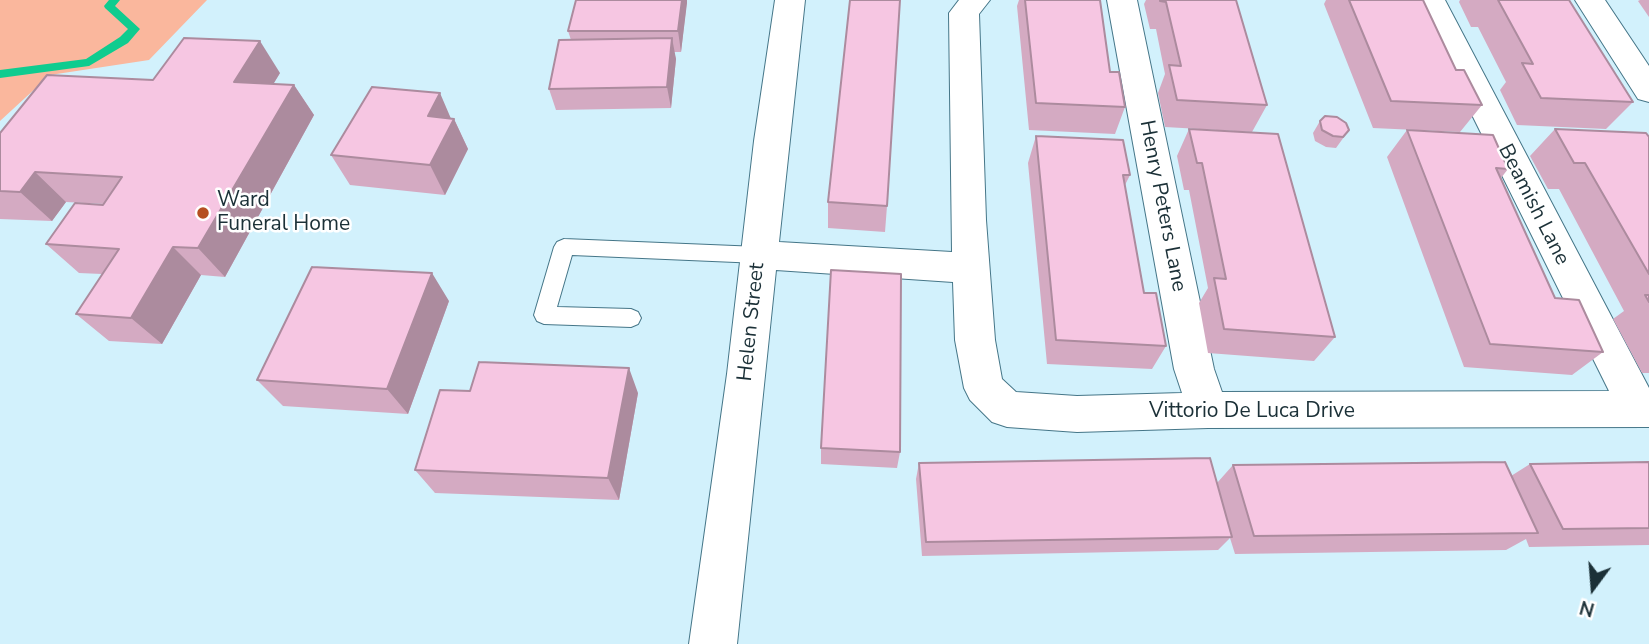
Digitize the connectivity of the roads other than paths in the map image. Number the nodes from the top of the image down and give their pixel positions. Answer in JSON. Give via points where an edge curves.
{"nodes":[{"id":1,"x":790,"y":0,"type":"edge"},
{"id":2,"x":975,"y":0,"type":"edge"},
{"id":3,"x":1122,"y":0,"type":"edge"},
{"id":4,"x":1430,"y":0,"type":"edge"},
{"id":5,"x":1590,"y":0,"type":"edge"},
{"id":6,"x":1649,"y":91,"type":"edge"},
{"id":7,"x":759,"y":255,"type":"junction"},
{"id":8,"x":971,"y":268,"type":"junction"},
{"id":9,"x":631,"y":318,"type":"dead end"},
{"id":10,"x":1644,"y":409,"type":"edge"},
{"id":11,"x":1208,"y":410,"type":"junction"},
{"id":12,"x":713,"y":644,"type":"edge"}],
"edges":[{"from":1,"to":7,"type":"street","name":"Helen Street"},
{"from":2,"to":8,"type":"street","name":"Vittorio De Luca Drive","via":[[964,13]]},
{"from":3,"to":11,"type":"street","name":"Henry Peters Lane","via":[[1194,369]]},
{"from":4,"to":10,"type":"street","name":"Beamish Lane"},
{"from":5,"to":6,"type":"street"},
{"from":7,"to":8,"type":"street"},
{"from":7,"to":9,"type":"lane","via":[[564,247],[544,315]]},
{"from":7,"to":12,"type":"street","name":"Helen Street"},
{"from":8,"to":11,"type":"street","name":"Vittorio De Luca Drive","via":[[975,340],[984,388],[1007,409],[1077,414]]},
{"from":10,"to":11,"type":"street","name":"Vittorio De Luca Drive"}]}
